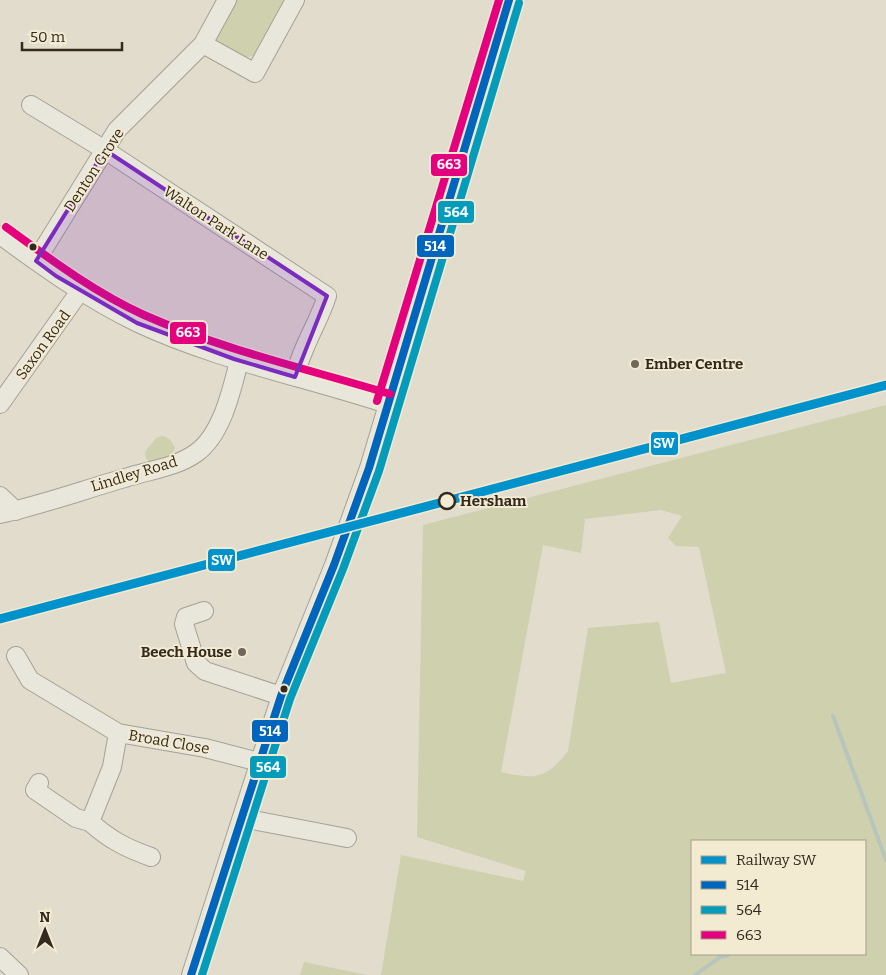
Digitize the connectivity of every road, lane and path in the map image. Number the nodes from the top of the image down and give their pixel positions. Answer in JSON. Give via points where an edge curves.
{"nodes":[{"id":1,"x":227,"y":0,"type":"edge"},
{"id":2,"x":295,"y":0,"type":"edge"},
{"id":3,"x":509,"y":0,"type":"edge"},
{"id":4,"x":203,"y":44,"type":"junction"},
{"id":5,"x":31,"y":105,"type":"dead end"},
{"id":6,"x":105,"y":150,"type":"junction"},
{"id":7,"x":0,"y":235,"type":"edge"},
{"id":8,"x":36,"y":261,"type":"junction"},
{"id":9,"x":80,"y":291,"type":"junction"},
{"id":10,"x":239,"y":361,"type":"junction"},
{"id":11,"x":295,"y":377,"type":"junction"},
{"id":12,"x":2,"y":399,"type":"edge"},
{"id":13,"x":388,"y":404,"type":"junction"},
{"id":14,"x":0,"y":496,"type":"edge"},
{"id":15,"x":8,"y":512,"type":"edge"},
{"id":16,"x":204,"y":611,"type":"dead end"},
{"id":17,"x":18,"y":656,"type":"dead end"},
{"id":18,"x":281,"y":696,"type":"junction"},
{"id":19,"x":118,"y":733,"type":"junction"},
{"id":20,"x":259,"y":762,"type":"junction"},
{"id":21,"x":39,"y":784,"type":"dead end"},
{"id":22,"x":242,"y":818,"type":"junction"},
{"id":23,"x":90,"y":822,"type":"junction"},
{"id":24,"x":347,"y":838,"type":"dead end"},
{"id":25,"x":151,"y":857,"type":"dead end"},
{"id":26,"x":0,"y":957,"type":"edge"},
{"id":27,"x":19,"y":975,"type":"edge"},
{"id":28,"x":190,"y":975,"type":"edge"}],
"edges":[{"from":1,"to":4,"type":"street","name":"Denton Grove"},
{"from":2,"to":4,"type":"street","via":[[255,73]]},
{"from":3,"to":13,"type":"street"},
{"from":4,"to":6,"type":"street","name":"Denton Grove","via":[[117,130]]},
{"from":5,"to":6,"type":"street","name":"Walton Park Lane"},
{"from":6,"to":8,"type":"street","name":"Denton Grove"},
{"from":6,"to":11,"type":"street","name":"Walton Park Lane","via":[[327,296],[300,356]]},
{"from":7,"to":8,"type":"street"},
{"from":8,"to":9,"type":"street"},
{"from":9,"to":10,"type":"street","via":[[164,334]]},
{"from":9,"to":12,"type":"street","name":"Saxon Road"},
{"from":10,"to":11,"type":"street"},
{"from":10,"to":15,"type":"street","name":"Lindley Road","via":[[221,420],[197,452],[168,467]]},
{"from":11,"to":13,"type":"street"},
{"from":13,"to":18,"type":"street","via":[[334,565]]},
{"from":14,"to":15,"type":"street"},
{"from":16,"to":18,"type":"street","via":[[186,617],[184,624],[196,663],[205,671]]},
{"from":17,"to":19,"type":"street","name":"Broad Close","via":[[30,680]]},
{"from":18,"to":20,"type":"street"},
{"from":19,"to":20,"type":"street","name":"Broad Close","via":[[205,748]]},
{"from":19,"to":23,"type":"street","via":[[112,766]]},
{"from":20,"to":22,"type":"street"},
{"from":21,"to":23,"type":"street","via":[[35,790],[76,818]]},
{"from":22,"to":24,"type":"street"},
{"from":22,"to":28,"type":"street"},
{"from":23,"to":25,"type":"street","via":[[126,848]]},
{"from":26,"to":27,"type":"street"}]}
